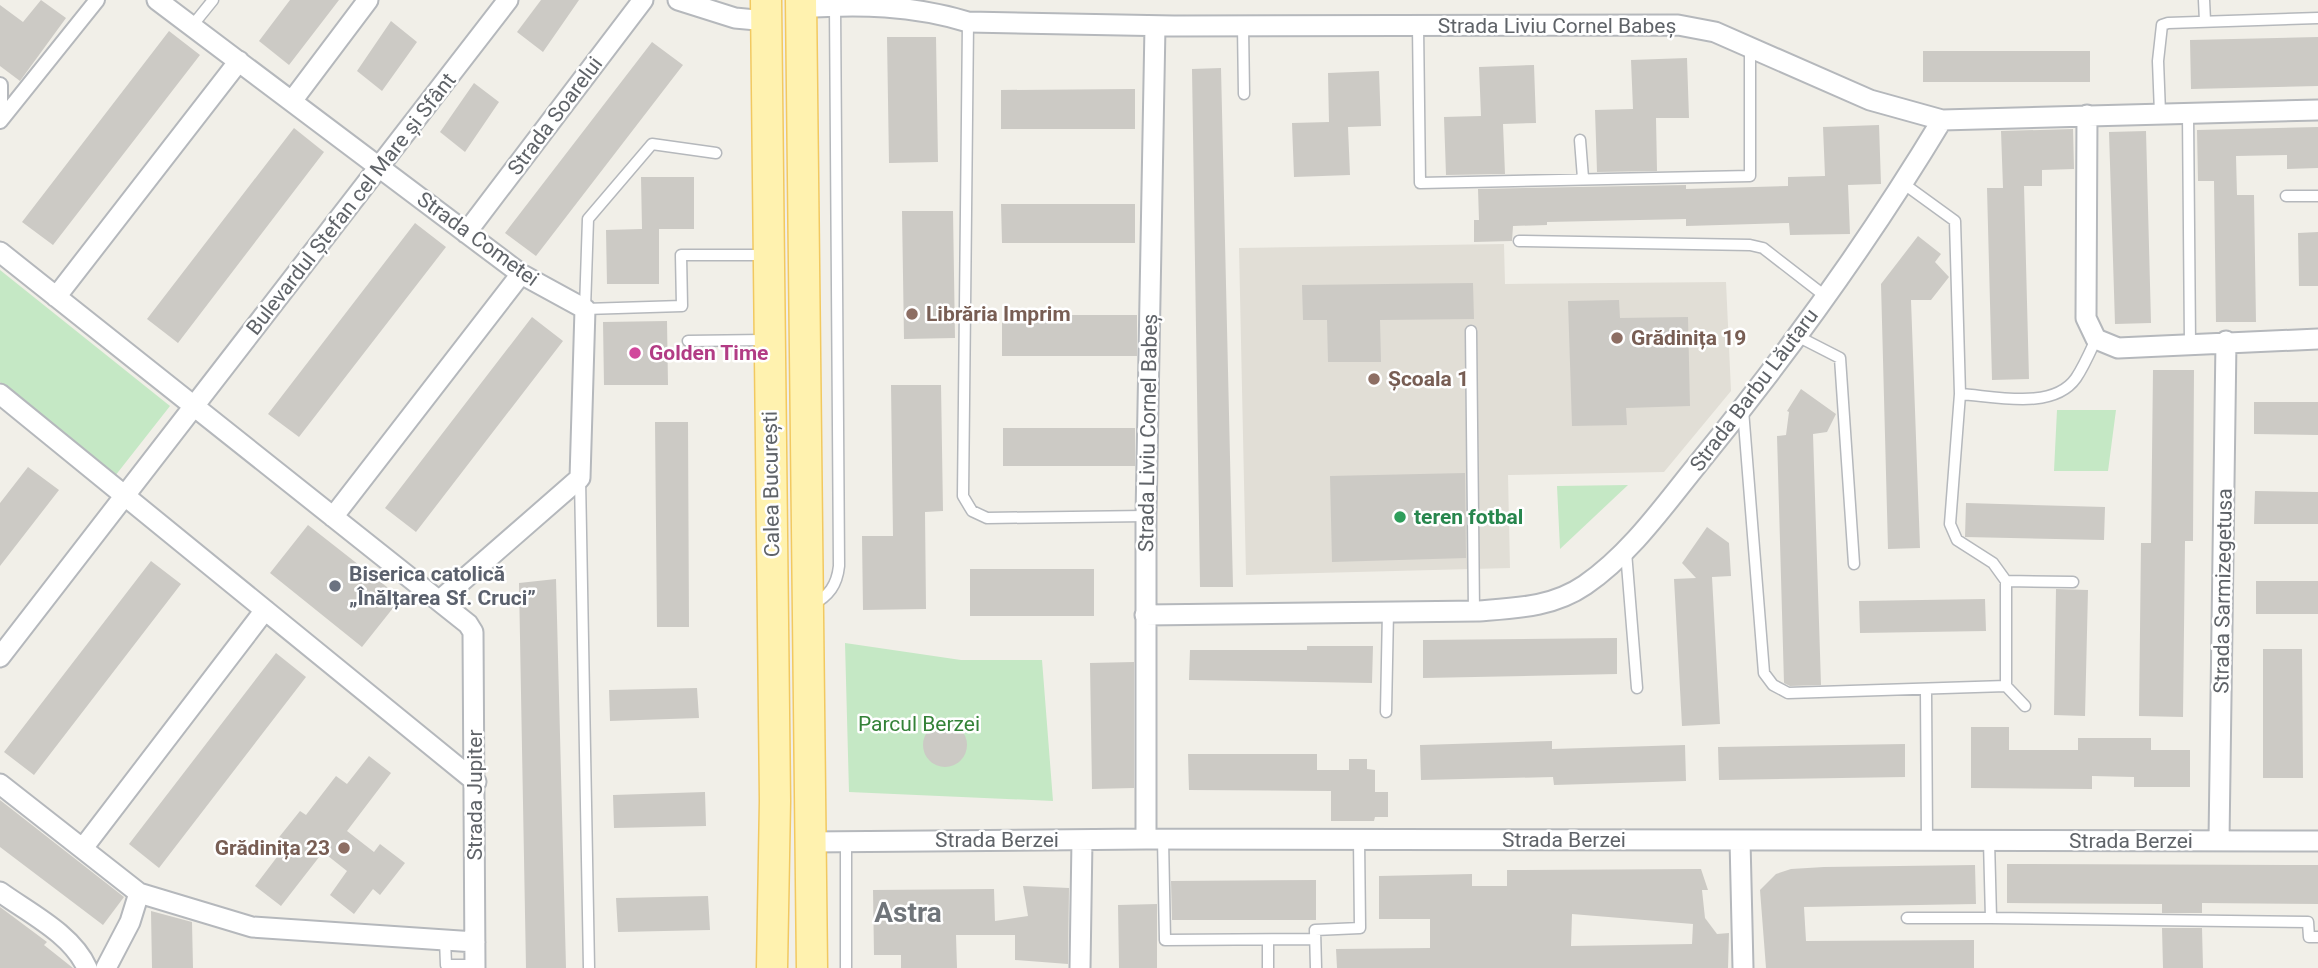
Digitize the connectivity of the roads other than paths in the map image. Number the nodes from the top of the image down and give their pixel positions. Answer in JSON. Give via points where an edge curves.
{"nodes":[{"id":1,"x":97,"y":0,"type":"edge"},
{"id":2,"x":158,"y":0,"type":"edge"},
{"id":3,"x":213,"y":0,"type":"edge"},
{"id":4,"x":368,"y":0,"type":"edge"},
{"id":5,"x":508,"y":0,"type":"edge"},
{"id":6,"x":643,"y":0,"type":"edge"},
{"id":7,"x":678,"y":0,"type":"edge"},
{"id":8,"x":2204,"y":0,"type":"edge"},
{"id":9,"x":835,"y":3,"type":"edge"},
{"id":10,"x":801,"y":4,"type":"edge"},
{"id":11,"x":766,"y":10,"type":"edge"},
{"id":12,"x":2318,"y":18,"type":"edge"},
{"id":13,"x":2205,"y":21,"type":"junction"},
{"id":14,"x":968,"y":22,"type":"junction"},
{"id":15,"x":192,"y":26,"type":"junction"},
{"id":16,"x":1155,"y":26,"type":"junction"},
{"id":17,"x":1243,"y":26,"type":"junction"},
{"id":18,"x":1418,"y":26,"type":"junction"},
{"id":19,"x":1750,"y":47,"type":"junction"},
{"id":20,"x":239,"y":61,"type":"junction"},
{"id":21,"x":0,"y":85,"type":"edge"},
{"id":22,"x":1244,"y":94,"type":"dead end"},
{"id":23,"x":292,"y":101,"type":"junction"},
{"id":24,"x":0,"y":106,"type":"edge"},
{"id":25,"x":2318,"y":110,"type":"edge"},
{"id":26,"x":2160,"y":113,"type":"junction"},
{"id":27,"x":2188,"y":113,"type":"junction"},
{"id":28,"x":2087,"y":115,"type":"junction"},
{"id":29,"x":1942,"y":120,"type":"junction"},
{"id":30,"x":0,"y":121,"type":"edge"},
{"id":31,"x":1580,"y":140,"type":"dead end"},
{"id":32,"x":716,"y":153,"type":"dead end"},
{"id":33,"x":380,"y":167,"type":"junction"},
{"id":34,"x":1583,"y":178,"type":"junction"},
{"id":35,"x":1904,"y":184,"type":"junction"},
{"id":36,"x":2318,"y":196,"type":"edge"},
{"id":37,"x":2286,"y":197,"type":"dead end"},
{"id":38,"x":467,"y":233,"type":"junction"},
{"id":39,"x":1519,"y":241,"type":"dead end"},
{"id":40,"x":0,"y":252,"type":"edge"},
{"id":41,"x":767,"y":254,"type":"junction"},
{"id":42,"x":521,"y":274,"type":"junction"},
{"id":43,"x":1825,"y":296,"type":"junction"},
{"id":44,"x":56,"y":297,"type":"junction"},
{"id":45,"x":585,"y":309,"type":"junction"},
{"id":46,"x":1471,"y":331,"type":"dead end"},
{"id":47,"x":1797,"y":336,"type":"junction"},
{"id":48,"x":2096,"y":339,"type":"junction"},
{"id":49,"x":2318,"y":339,"type":"edge"},
{"id":50,"x":769,"y":340,"type":"junction"},
{"id":51,"x":688,"y":341,"type":"dead end"},
{"id":52,"x":2226,"y":341,"type":"junction"},
{"id":53,"x":2190,"y":344,"type":"junction"},
{"id":54,"x":0,"y":394,"type":"edge"},
{"id":55,"x":1960,"y":394,"type":"junction"},
{"id":56,"x":194,"y":407,"type":"junction"},
{"id":57,"x":1743,"y":408,"type":"junction"},
{"id":58,"x":580,"y":478,"type":"junction"},
{"id":59,"x":125,"y":496,"type":"junction"},
{"id":60,"x":1146,"y":516,"type":"junction"},
{"id":61,"x":332,"y":517,"type":"junction"},
{"id":62,"x":1626,"y":551,"type":"junction"},
{"id":63,"x":1854,"y":564,"type":"dead end"},
{"id":64,"x":2006,"y":581,"type":"junction"},
{"id":65,"x":2073,"y":582,"type":"dead end"},
{"id":66,"x":439,"y":601,"type":"junction"},
{"id":67,"x":809,"y":607,"type":"junction"},
{"id":68,"x":265,"y":610,"type":"junction"},
{"id":69,"x":1388,"y":610,"type":"junction"},
{"id":70,"x":1474,"y":611,"type":"junction"},
{"id":71,"x":1145,"y":615,"type":"junction"},
{"id":72,"x":0,"y":657,"type":"edge"},
{"id":73,"x":2006,"y":686,"type":"junction"},
{"id":74,"x":1637,"y":688,"type":"dead end"},
{"id":75,"x":1926,"y":691,"type":"junction"},
{"id":76,"x":2025,"y":706,"type":"dead end"},
{"id":77,"x":1386,"y":712,"type":"dead end"},
{"id":78,"x":476,"y":782,"type":"junction"},
{"id":79,"x":0,"y":784,"type":"edge"},
{"id":80,"x":1154,"y":839,"type":"junction"},
{"id":81,"x":1359,"y":839,"type":"junction"},
{"id":82,"x":1082,"y":840,"type":"junction"},
{"id":83,"x":1740,"y":840,"type":"junction"},
{"id":84,"x":1927,"y":841,"type":"junction"},
{"id":85,"x":1989,"y":841,"type":"junction"},
{"id":86,"x":2219,"y":841,"type":"junction"},
{"id":87,"x":2318,"y":841,"type":"edge"},
{"id":88,"x":809,"y":842,"type":"junction"},
{"id":89,"x":846,"y":842,"type":"junction"},
{"id":90,"x":83,"y":848,"type":"junction"},
{"id":91,"x":0,"y":892,"type":"edge"},
{"id":92,"x":139,"y":893,"type":"junction"},
{"id":93,"x":1907,"y":918,"type":"dead end"},
{"id":94,"x":1992,"y":918,"type":"junction"},
{"id":95,"x":2318,"y":937,"type":"edge"},
{"id":96,"x":445,"y":938,"type":"junction"},
{"id":97,"x":1315,"y":939,"type":"junction"},
{"id":98,"x":1268,"y":940,"type":"junction"},
{"id":99,"x":475,"y":942,"type":"junction"},
{"id":100,"x":475,"y":967,"type":"edge"},
{"id":101,"x":87,"y":968,"type":"edge"},
{"id":102,"x":106,"y":968,"type":"edge"},
{"id":103,"x":589,"y":968,"type":"edge"},
{"id":104,"x":772,"y":968,"type":"edge"},
{"id":105,"x":812,"y":968,"type":"edge"},
{"id":106,"x":846,"y":968,"type":"edge"},
{"id":107,"x":1080,"y":968,"type":"edge"},
{"id":108,"x":1268,"y":968,"type":"edge"},
{"id":109,"x":1316,"y":968,"type":"edge"},
{"id":110,"x":1743,"y":968,"type":"edge"}],
"edges":[{"from":1,"to":30,"type":"street"},
{"from":2,"to":15,"type":"street","name":"Strada Cometei"},
{"from":3,"to":15,"type":"lane"},
{"from":4,"to":23,"type":"street"},
{"from":5,"to":33,"type":"street","name":"Bulevardul Ștefan cel Mare și Sfânt"},
{"from":6,"to":38,"type":"street","name":"Strada Soarelui"},
{"from":7,"to":11,"type":"street","via":[[735,18]]},
{"from":8,"to":13,"type":"lane"},
{"from":9,"to":10,"type":"street","name":"Strada Liviu Cornel Babeș"},
{"from":9,"to":14,"type":"street","name":"Strada Liviu Cornel Babeș","via":[[905,7]]},
{"from":9,"to":67,"type":"lane","via":[[839,566],[830,592]]},
{"from":10,"to":67,"type":"main road","name":"Calea București"},
{"from":11,"to":41,"type":"main road","name":"Calea București"},
{"from":12,"to":13,"type":"lane"},
{"from":13,"to":26,"type":"lane","via":[[2162,25]]},
{"from":14,"to":16,"type":"street","name":"Strada Liviu Cornel Babeș"},
{"from":14,"to":60,"type":"lane","via":[[963,496],[972,511],[987,519]]},
{"from":15,"to":20,"type":"street","name":"Strada Cometei"},
{"from":16,"to":17,"type":"street","name":"Strada Liviu Cornel Babeș"},
{"from":16,"to":60,"type":"street","name":"Strada Liviu Cornel Babeș"},
{"from":17,"to":18,"type":"street","name":"Strada Liviu Cornel Babeș"},
{"from":17,"to":22,"type":"lane"},
{"from":18,"to":19,"type":"street","name":"Strada Liviu Cornel Babeș","via":[[1678,25],[1715,32]]},
{"from":18,"to":34,"type":"lane","via":[[1420,183]]},
{"from":19,"to":29,"type":"street","name":"Strada Liviu Cornel Babeș","via":[[1870,100]]},
{"from":19,"to":34,"type":"lane","via":[[1750,176]]},
{"from":20,"to":23,"type":"street","name":"Strada Cometei"},
{"from":20,"to":44,"type":"street"},
{"from":21,"to":24,"type":"street"},
{"from":23,"to":33,"type":"street","name":"Strada Cometei"},
{"from":25,"to":27,"type":"street"},
{"from":26,"to":27,"type":"street"},
{"from":26,"to":28,"type":"street"},
{"from":27,"to":53,"type":"lane"},
{"from":28,"to":29,"type":"street"},
{"from":28,"to":48,"type":"street","via":[[2086,318]]},
{"from":29,"to":35,"type":"street","name":"Strada Barbu Lăutaru"},
{"from":31,"to":34,"type":"lane"},
{"from":32,"to":45,"type":"lane","via":[[652,144],[587,219]]},
{"from":33,"to":38,"type":"street","name":"Strada Cometei"},
{"from":33,"to":56,"type":"street","name":"Bulevardul Ștefan cel Mare și Sfânt"},
{"from":35,"to":43,"type":"street","name":"Strada Barbu Lăutaru"},
{"from":35,"to":55,"type":"lane","via":[[1955,221]]},
{"from":36,"to":37,"type":"lane"},
{"from":38,"to":42,"type":"street","name":"Strada Cometei"},
{"from":39,"to":43,"type":"lane","via":[[1750,245],[1763,248]]},
{"from":40,"to":44,"type":"street"},
{"from":41,"to":45,"type":"lane","via":[[681,255],[682,306]]},
{"from":41,"to":50,"type":"main road","name":"Calea București"},
{"from":42,"to":45,"type":"street","name":"Strada Cometei"},
{"from":42,"to":61,"type":"street"},
{"from":43,"to":47,"type":"street","name":"Strada Barbu Lăutaru"},
{"from":44,"to":56,"type":"street"},
{"from":45,"to":58,"type":"street"},
{"from":46,"to":70,"type":"lane"},
{"from":47,"to":57,"type":"street","name":"Strada Barbu Lăutaru"},
{"from":47,"to":63,"type":"lane","via":[[1840,358]]},
{"from":48,"to":53,"type":"street","via":[[2118,348]]},
{"from":48,"to":55,"type":"lane","via":[[2075,380],[2057,396]]},
{"from":49,"to":52,"type":"street"},
{"from":50,"to":51,"type":"lane"},
{"from":50,"to":104,"type":"main road","name":"Calea București","via":[[775,801]]},
{"from":52,"to":53,"type":"street"},
{"from":52,"to":86,"type":"street","name":"Strada Sarmizegetusa"},
{"from":54,"to":59,"type":"street"},
{"from":55,"to":64,"type":"lane","via":[[1950,524],[1957,540],[1993,563]]},
{"from":56,"to":59,"type":"street","name":"Bulevardul Ștefan cel Mare și Sfânt"},
{"from":56,"to":61,"type":"street"},
{"from":57,"to":62,"type":"street","name":"Strada Barbu Lăutaru"},
{"from":57,"to":75,"type":"lane","via":[[1764,673],[1773,685],[1788,692]]},
{"from":58,"to":66,"type":"street"},
{"from":58,"to":103,"type":"lane"},
{"from":59,"to":68,"type":"street"},
{"from":59,"to":72,"type":"street","name":"Bulevardul Ștefan cel Mare și Sfânt"},
{"from":60,"to":71,"type":"street","name":"Strada Liviu Cornel Babeș"},
{"from":61,"to":66,"type":"street"},
{"from":62,"to":70,"type":"street","name":"Strada Barbu Lăutaru","via":[[1586,585],[1558,601]]},
{"from":62,"to":74,"type":"lane"},
{"from":64,"to":65,"type":"lane"},
{"from":64,"to":73,"type":"lane"},
{"from":66,"to":78,"type":"street","name":"Strada Jupiter","via":[[473,632]]},
{"from":67,"to":88,"type":"main road","name":"Calea București"},
{"from":68,"to":78,"type":"street"},
{"from":68,"to":90,"type":"street"},
{"from":69,"to":70,"type":"street","name":"Strada Barbu Lăutaru"},
{"from":69,"to":71,"type":"street","name":"Strada Barbu Lăutaru"},
{"from":69,"to":77,"type":"lane"},
{"from":71,"to":80,"type":"street","name":"Strada Liviu Cornel Babeș"},
{"from":73,"to":75,"type":"lane"},
{"from":73,"to":76,"type":"lane"},
{"from":75,"to":84,"type":"lane"},
{"from":78,"to":99,"type":"street","name":"Strada Jupiter"},
{"from":79,"to":90,"type":"street"},
{"from":80,"to":81,"type":"street","name":"Strada Berzei"},
{"from":80,"to":82,"type":"street","name":"Strada Berzei"},
{"from":80,"to":98,"type":"lane","via":[[1165,940]]},
{"from":81,"to":83,"type":"street","name":"Strada Berzei"},
{"from":81,"to":97,"type":"lane","via":[[1360,928],[1315,930]]},
{"from":82,"to":89,"type":"street","name":"Strada Berzei"},
{"from":82,"to":107,"type":"street"},
{"from":83,"to":84,"type":"street","name":"Strada Berzei"},
{"from":83,"to":110,"type":"street"},
{"from":84,"to":85,"type":"street","name":"Strada Berzei"},
{"from":85,"to":86,"type":"street","name":"Strada Berzei"},
{"from":85,"to":94,"type":"lane"},
{"from":86,"to":87,"type":"street","name":"Strada Berzei"},
{"from":88,"to":89,"type":"street","name":"Strada Berzei"},
{"from":88,"to":105,"type":"main road","name":"Calea București"},
{"from":89,"to":106,"type":"lane"},
{"from":90,"to":92,"type":"street"},
{"from":91,"to":101,"type":"street","via":[[62,937]]},
{"from":92,"to":96,"type":"street","via":[[253,928]]},
{"from":92,"to":102,"type":"street"},
{"from":93,"to":94,"type":"lane"},
{"from":94,"to":95,"type":"lane","via":[[2308,922],[2309,937]]},
{"from":96,"to":99,"type":"street"},
{"from":96,"to":100,"type":"lane","via":[[446,965]]},
{"from":97,"to":98,"type":"lane"},
{"from":97,"to":109,"type":"lane"},
{"from":98,"to":108,"type":"lane"},
{"from":99,"to":100,"type":"street","name":"Strada Jupiter"}]}
